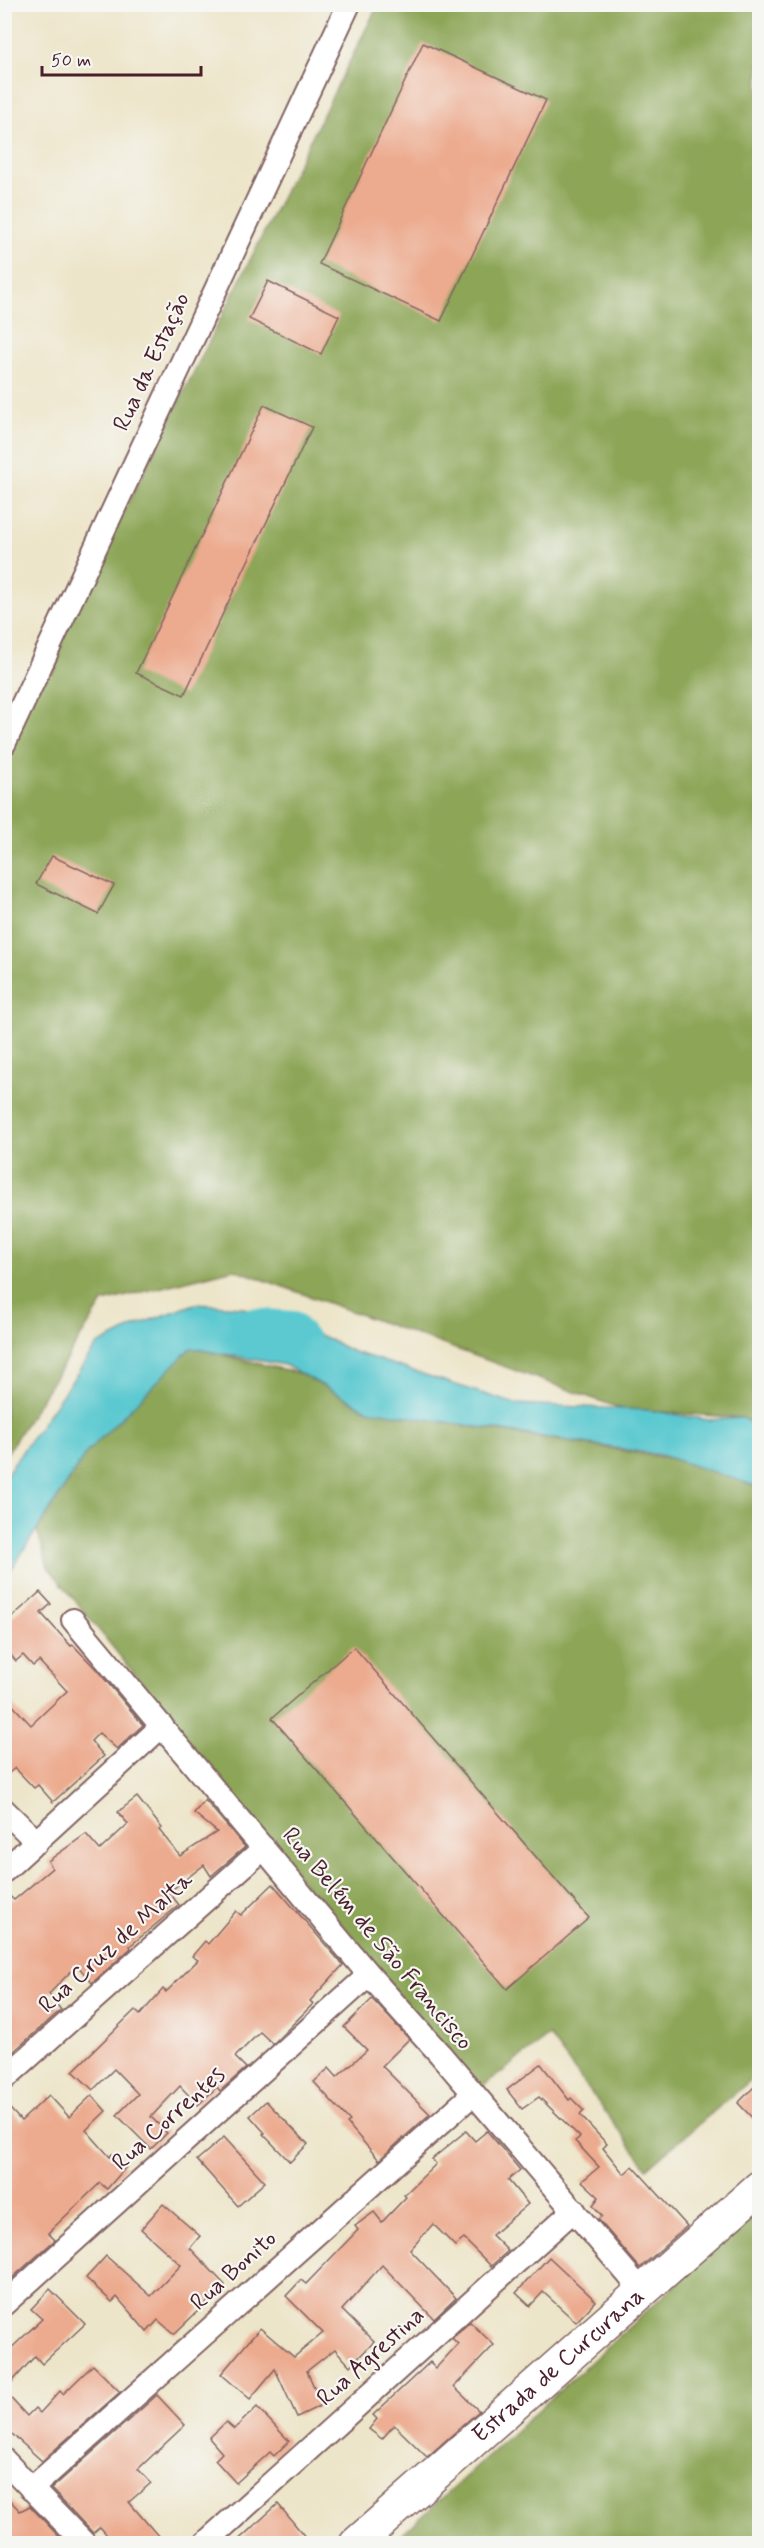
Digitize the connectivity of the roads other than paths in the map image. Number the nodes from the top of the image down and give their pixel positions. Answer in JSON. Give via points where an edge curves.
{"nodes":[{"id":1,"x":349,"y":4,"type":"edge"},
{"id":2,"x":4,"y":744,"type":"edge"},
{"id":3,"x":73,"y":1620,"type":"dead end"},
{"id":4,"x":162,"y":1726,"type":"junction"},
{"id":5,"x":4,"y":1810,"type":"edge"},
{"id":6,"x":37,"y":1842,"type":"junction"},
{"id":7,"x":264,"y":1848,"type":"junction"},
{"id":8,"x":4,"y":1871,"type":"edge"},
{"id":9,"x":369,"y":1975,"type":"junction"},
{"id":10,"x":4,"y":2079,"type":"edge"},
{"id":11,"x":473,"y":2094,"type":"junction"},
{"id":12,"x":759,"y":2187,"type":"edge"},
{"id":13,"x":574,"y":2210,"type":"junction"},
{"id":14,"x":642,"y":2291,"type":"junction"},
{"id":15,"x":4,"y":2304,"type":"edge"},
{"id":16,"x":4,"y":2460,"type":"edge"},
{"id":17,"x":31,"y":2489,"type":"junction"},
{"id":18,"x":84,"y":2544,"type":"edge"},
{"id":19,"x":204,"y":2544,"type":"edge"},
{"id":20,"x":356,"y":2544,"type":"edge"}],
"edges":[{"from":1,"to":2,"type":"street","name":"Rua da Estação"},
{"from":3,"to":4,"type":"street","name":"Rua Belém de São Francisco"},
{"from":4,"to":6,"type":"street"},
{"from":4,"to":7,"type":"street","name":"Rua Belém de São Francisco"},
{"from":5,"to":6,"type":"street"},
{"from":6,"to":8,"type":"street"},
{"from":7,"to":9,"type":"street","name":"Rua Belém de São Francisco"},
{"from":7,"to":10,"type":"street","name":"Rua Cruz de Malta"},
{"from":9,"to":11,"type":"street","name":"Rua Belém de São Francisco"},
{"from":9,"to":15,"type":"street","name":"Rua Correntes"},
{"from":11,"to":13,"type":"street","name":"Rua Belém de São Francisco"},
{"from":11,"to":17,"type":"street","name":"Rua Bonito"},
{"from":12,"to":14,"type":"main road","name":"Estrada de Curcurana"},
{"from":13,"to":14,"type":"street","name":"Rua Belém de São Francisco"},
{"from":13,"to":19,"type":"street","name":"Rua Agrestina"},
{"from":14,"to":20,"type":"main road","name":"Estrada de Curcurana"},
{"from":16,"to":17,"type":"street"},
{"from":17,"to":18,"type":"street"}]}
